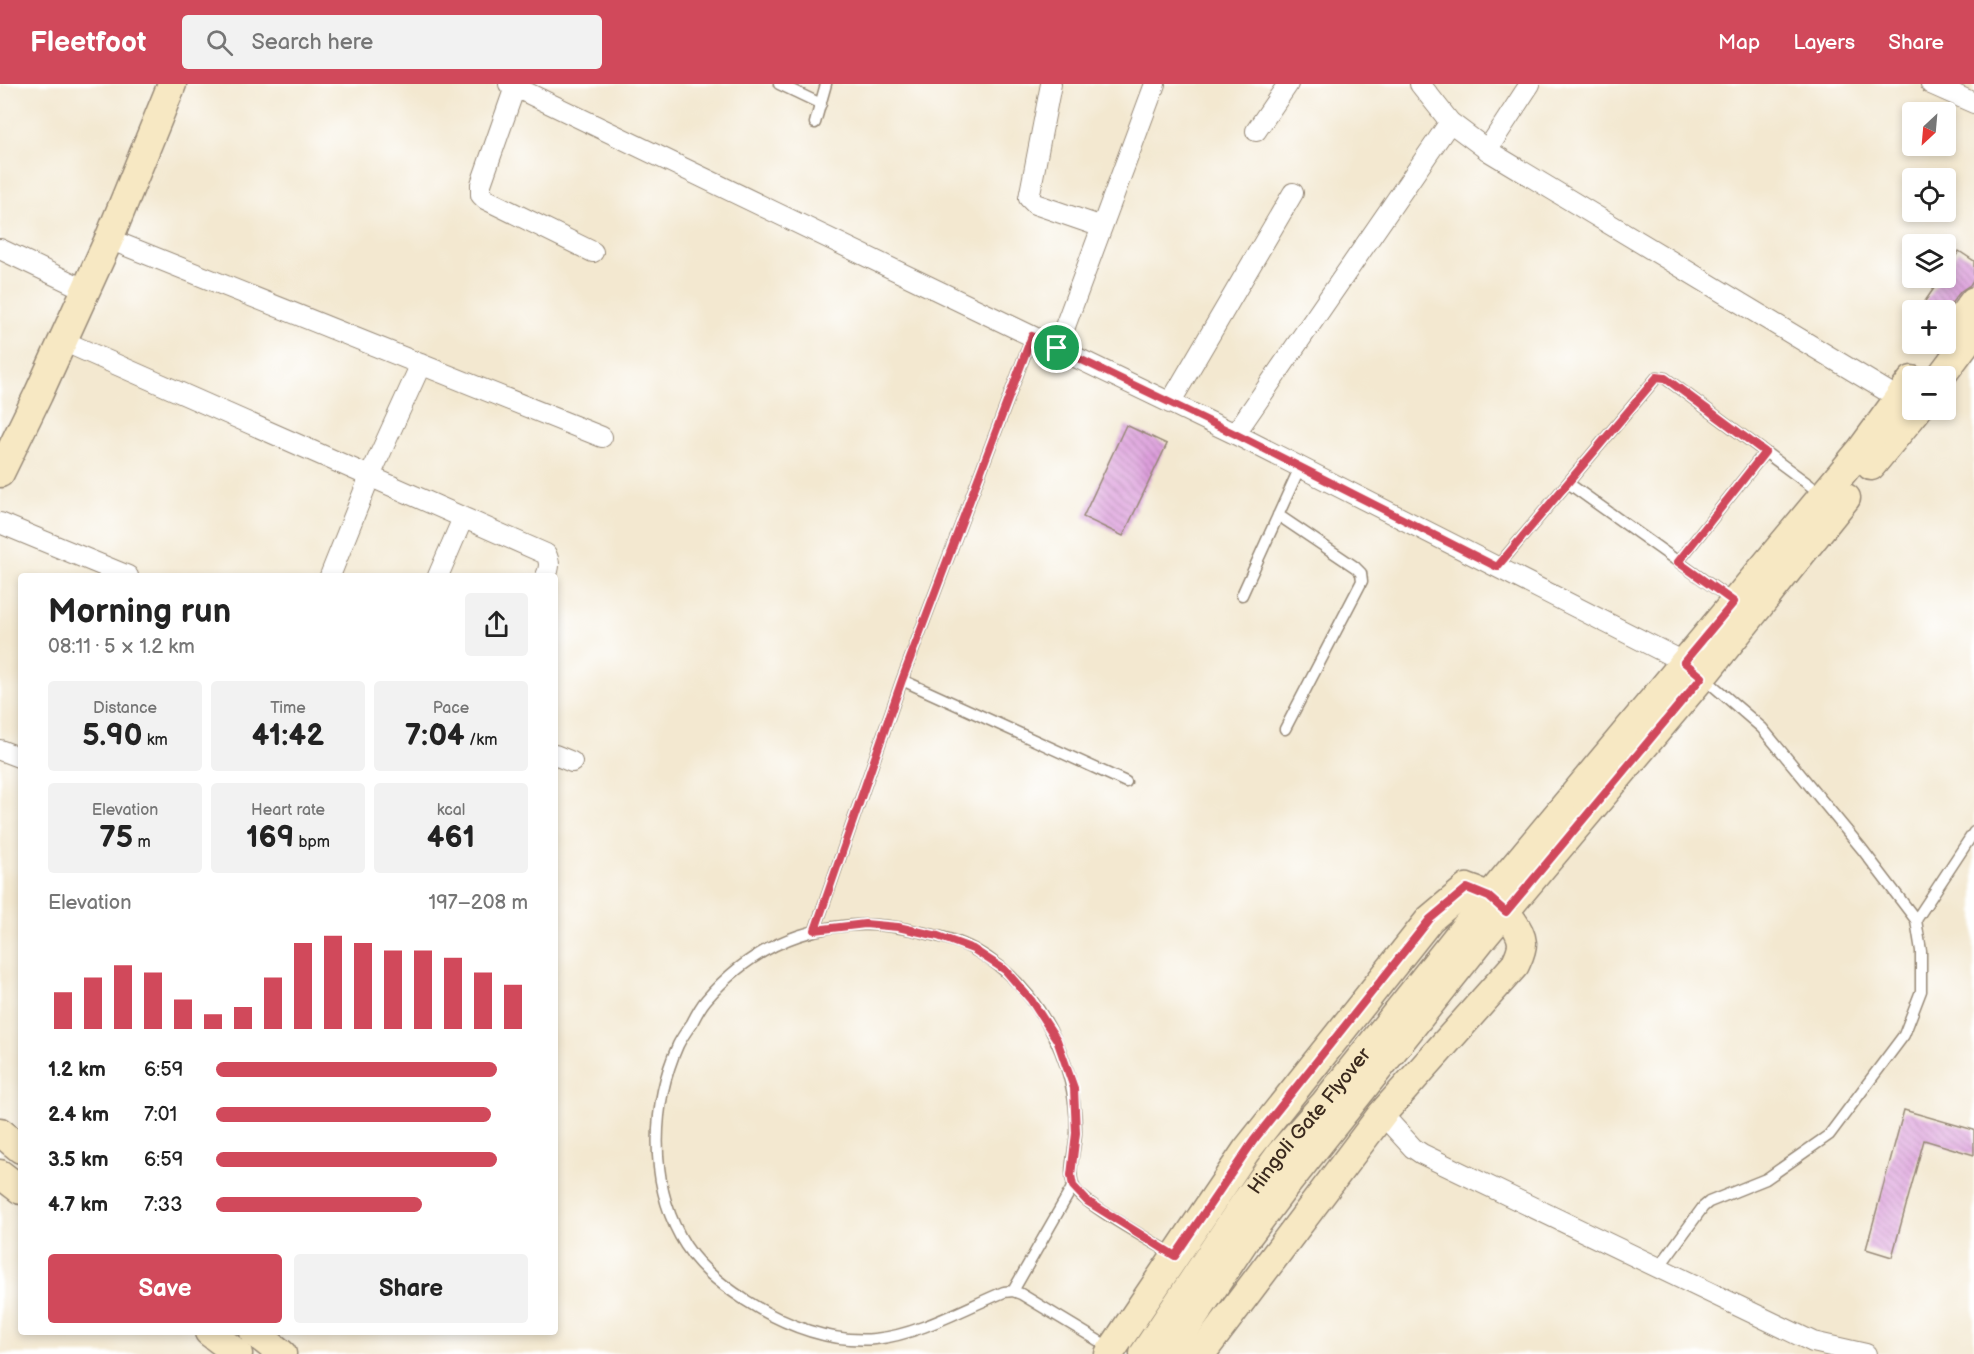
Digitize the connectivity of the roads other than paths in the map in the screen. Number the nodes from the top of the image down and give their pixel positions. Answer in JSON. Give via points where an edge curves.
{"nodes":[{"id":1,"x":172,"y":84,"type":"edge"},
{"id":2,"x":778,"y":84,"type":"edge"},
{"id":3,"x":826,"y":84,"type":"edge"},
{"id":4,"x":1051,"y":84,"type":"edge"},
{"id":5,"x":1155,"y":84,"type":"edge"},
{"id":6,"x":1288,"y":84,"type":"edge"},
{"id":7,"x":1420,"y":84,"type":"edge"},
{"id":8,"x":1530,"y":84,"type":"edge"},
{"id":9,"x":1930,"y":84,"type":"edge"},
{"id":10,"x":512,"y":85,"type":"edge"},
{"id":11,"x":1974,"y":103,"type":"edge"},
{"id":12,"x":821,"y":104,"type":"junction"},
{"id":13,"x":1450,"y":122,"type":"junction"},
{"id":14,"x":815,"y":123,"type":"dead end"},
{"id":15,"x":1256,"y":131,"type":"dead end"},
{"id":16,"x":1487,"y":150,"type":"junction"},
{"id":17,"x":1293,"y":193,"type":"dead end"},
{"id":18,"x":1102,"y":227,"type":"junction"},
{"id":19,"x":109,"y":239,"type":"junction"},
{"id":20,"x":0,"y":249,"type":"edge"},
{"id":21,"x":593,"y":252,"type":"dead end"},
{"id":22,"x":86,"y":290,"type":"junction"},
{"id":23,"x":1974,"y":301,"type":"edge"},
{"id":24,"x":1956,"y":325,"type":"edge"},
{"id":25,"x":1974,"y":332,"type":"edge"},
{"id":26,"x":1032,"y":336,"type":"junction"},
{"id":27,"x":63,"y":341,"type":"junction"},
{"id":28,"x":1057,"y":348,"type":"junction"},
{"id":29,"x":422,"y":364,"type":"junction"},
{"id":30,"x":1948,"y":366,"type":"edge"},
{"id":31,"x":1902,"y":393,"type":"edge"},
{"id":32,"x":1170,"y":403,"type":"junction"},
{"id":33,"x":1902,"y":410,"type":"edge"},
{"id":34,"x":1902,"y":412,"type":"edge"},
{"id":35,"x":1235,"y":434,"type":"junction"},
{"id":36,"x":602,"y":437,"type":"dead end"},
{"id":37,"x":1765,"y":452,"type":"junction"},
{"id":38,"x":1300,"y":467,"type":"junction"},
{"id":39,"x":0,"y":473,"type":"edge"},
{"id":40,"x":370,"y":476,"type":"junction"},
{"id":41,"x":1568,"y":483,"type":"junction"},
{"id":42,"x":1823,"y":495,"type":"junction"},
{"id":43,"x":1278,"y":515,"type":"junction"},
{"id":44,"x":463,"y":518,"type":"junction"},
{"id":45,"x":0,"y":523,"type":"edge"},
{"id":46,"x":1678,"y":562,"type":"junction"},
{"id":47,"x":1497,"y":567,"type":"junction"},
{"id":48,"x":121,"y":573,"type":"edge"},
{"id":49,"x":331,"y":573,"type":"edge"},
{"id":50,"x":439,"y":573,"type":"edge"},
{"id":51,"x":547,"y":573,"type":"edge"},
{"id":52,"x":1242,"y":595,"type":"dead end"},
{"id":53,"x":1734,"y":602,"type":"junction"},
{"id":54,"x":1693,"y":669,"type":"junction"},
{"id":55,"x":902,"y":680,"type":"junction"},
{"id":56,"x":1285,"y":729,"type":"dead end"},
{"id":57,"x":0,"y":750,"type":"edge"},
{"id":58,"x":18,"y":757,"type":"edge"},
{"id":59,"x":1126,"y":782,"type":"dead end"},
{"id":60,"x":1974,"y":832,"type":"edge"},
{"id":61,"x":1497,"y":904,"type":"junction"},
{"id":62,"x":1916,"y":920,"type":"junction"},
{"id":63,"x":815,"y":930,"type":"junction"},
{"id":64,"x":1382,"y":1114,"type":"junction"},
{"id":65,"x":0,"y":1132,"type":"edge"},
{"id":66,"x":18,"y":1147,"type":"edge"},
{"id":67,"x":0,"y":1174,"type":"edge"},
{"id":68,"x":1073,"y":1186,"type":"junction"},
{"id":69,"x":18,"y":1188,"type":"edge"},
{"id":70,"x":1175,"y":1256,"type":"junction"},
{"id":71,"x":1659,"y":1267,"type":"junction"},
{"id":72,"x":1013,"y":1291,"type":"junction"},
{"id":73,"x":213,"y":1335,"type":"edge"},
{"id":74,"x":258,"y":1335,"type":"edge"},
{"id":75,"x":1111,"y":1352,"type":"edge"},
{"id":76,"x":238,"y":1354,"type":"edge"},
{"id":77,"x":282,"y":1354,"type":"edge"},
{"id":78,"x":1144,"y":1354,"type":"edge"},
{"id":79,"x":1169,"y":1354,"type":"edge"},
{"id":80,"x":1201,"y":1354,"type":"edge"},
{"id":81,"x":1866,"y":1354,"type":"edge"}],
"edges":[{"from":1,"to":19,"type":"main road"},
{"from":2,"to":12,"type":"lane"},
{"from":3,"to":12,"type":"lane"},
{"from":4,"to":18,"type":"street","via":[[1029,198],[1035,204]]},
{"from":5,"to":18,"type":"street"},
{"from":6,"to":15,"type":"street"},
{"from":7,"to":13,"type":"street"},
{"from":8,"to":16,"type":"street"},
{"from":9,"to":11,"type":"street"},
{"from":10,"to":21,"type":"street","via":[[481,195]]},
{"from":10,"to":26,"type":"street"},
{"from":12,"to":14,"type":"lane"},
{"from":13,"to":16,"type":"street"},
{"from":13,"to":35,"type":"street"},
{"from":16,"to":31,"type":"street"},
{"from":17,"to":32,"type":"street"},
{"from":18,"to":28,"type":"street"},
{"from":19,"to":22,"type":"main road"},
{"from":19,"to":29,"type":"street"},
{"from":20,"to":22,"type":"street"},
{"from":22,"to":27,"type":"main road"},
{"from":23,"to":24,"type":"main road"},
{"from":25,"to":30,"type":"main road"},
{"from":26,"to":28,"type":"street"},
{"from":26,"to":55,"type":"lane"},
{"from":27,"to":39,"type":"main road"},
{"from":27,"to":40,"type":"street"},
{"from":28,"to":32,"type":"street"},
{"from":29,"to":36,"type":"street"},
{"from":29,"to":40,"type":"street"},
{"from":32,"to":35,"type":"street"},
{"from":33,"to":42,"type":"main road"},
{"from":34,"to":54,"type":"main road"},
{"from":35,"to":38,"type":"street"},
{"from":37,"to":41,"type":"lane","via":[[1665,378],[1657,377]]},
{"from":37,"to":42,"type":"lane"},
{"from":37,"to":46,"type":"lane"},
{"from":38,"to":43,"type":"lane"},
{"from":38,"to":47,"type":"street"},
{"from":40,"to":44,"type":"street"},
{"from":40,"to":49,"type":"street"},
{"from":41,"to":46,"type":"lane"},
{"from":41,"to":47,"type":"lane"},
{"from":42,"to":53,"type":"main road"},
{"from":43,"to":52,"type":"lane"},
{"from":43,"to":56,"type":"lane","via":[[1355,567],[1362,581]]},
{"from":44,"to":50,"type":"street"},
{"from":44,"to":51,"type":"street","via":[[546,554]]},
{"from":45,"to":48,"type":"street"},
{"from":46,"to":53,"type":"lane"},
{"from":47,"to":54,"type":"street"},
{"from":53,"to":54,"type":"main road"},
{"from":54,"to":61,"type":"main road"},
{"from":54,"to":62,"type":"lane","via":[[1762,728]]},
{"from":55,"to":59,"type":"lane"},
{"from":55,"to":63,"type":"lane"},
{"from":57,"to":58,"type":"street"},
{"from":60,"to":62,"type":"lane"},
{"from":61,"to":64,"type":"main road","via":[[1520,934],[1522,943],[1515,965]]},
{"from":61,"to":70,"type":"main road","via":[[1467,888],[1430,919],[1254,1140]]},
{"from":61,"to":78,"type":"main road","name":"Hingoli Gate Flyover","via":[[1281,1153]]},
{"from":61,"to":79,"type":"main road","name":"Hingoli Gate Flyover","via":[[1466,959],[1282,1190]]},
{"from":62,"to":71,"type":"lane","via":[[1921,990],[1904,1035],[1829,1135],[1766,1179],[1709,1202]]},
{"from":63,"to":68,"type":"lane","via":[[865,924],[898,927],[973,949],[1005,970],[1057,1040],[1074,1088]]},
{"from":63,"to":72,"type":"lane","via":[[779,942],[739,968],[705,1001],[678,1045],[664,1086],[658,1164],[666,1201],[680,1236],[701,1266],[726,1288],[794,1326],[832,1338],[876,1339],[916,1329]]},
{"from":64,"to":71,"type":"street","via":[[1422,1154]]},
{"from":64,"to":80,"type":"main road"},
{"from":65,"to":66,"type":"main road"},
{"from":67,"to":69,"type":"main road"},
{"from":68,"to":70,"type":"lane","via":[[1087,1201]]},
{"from":68,"to":72,"type":"lane"},
{"from":70,"to":75,"type":"main road"},
{"from":71,"to":81,"type":"street","via":[[1813,1342]]},
{"from":72,"to":75,"type":"lane"},
{"from":73,"to":76,"type":"main road"},
{"from":74,"to":77,"type":"main road"}]}
